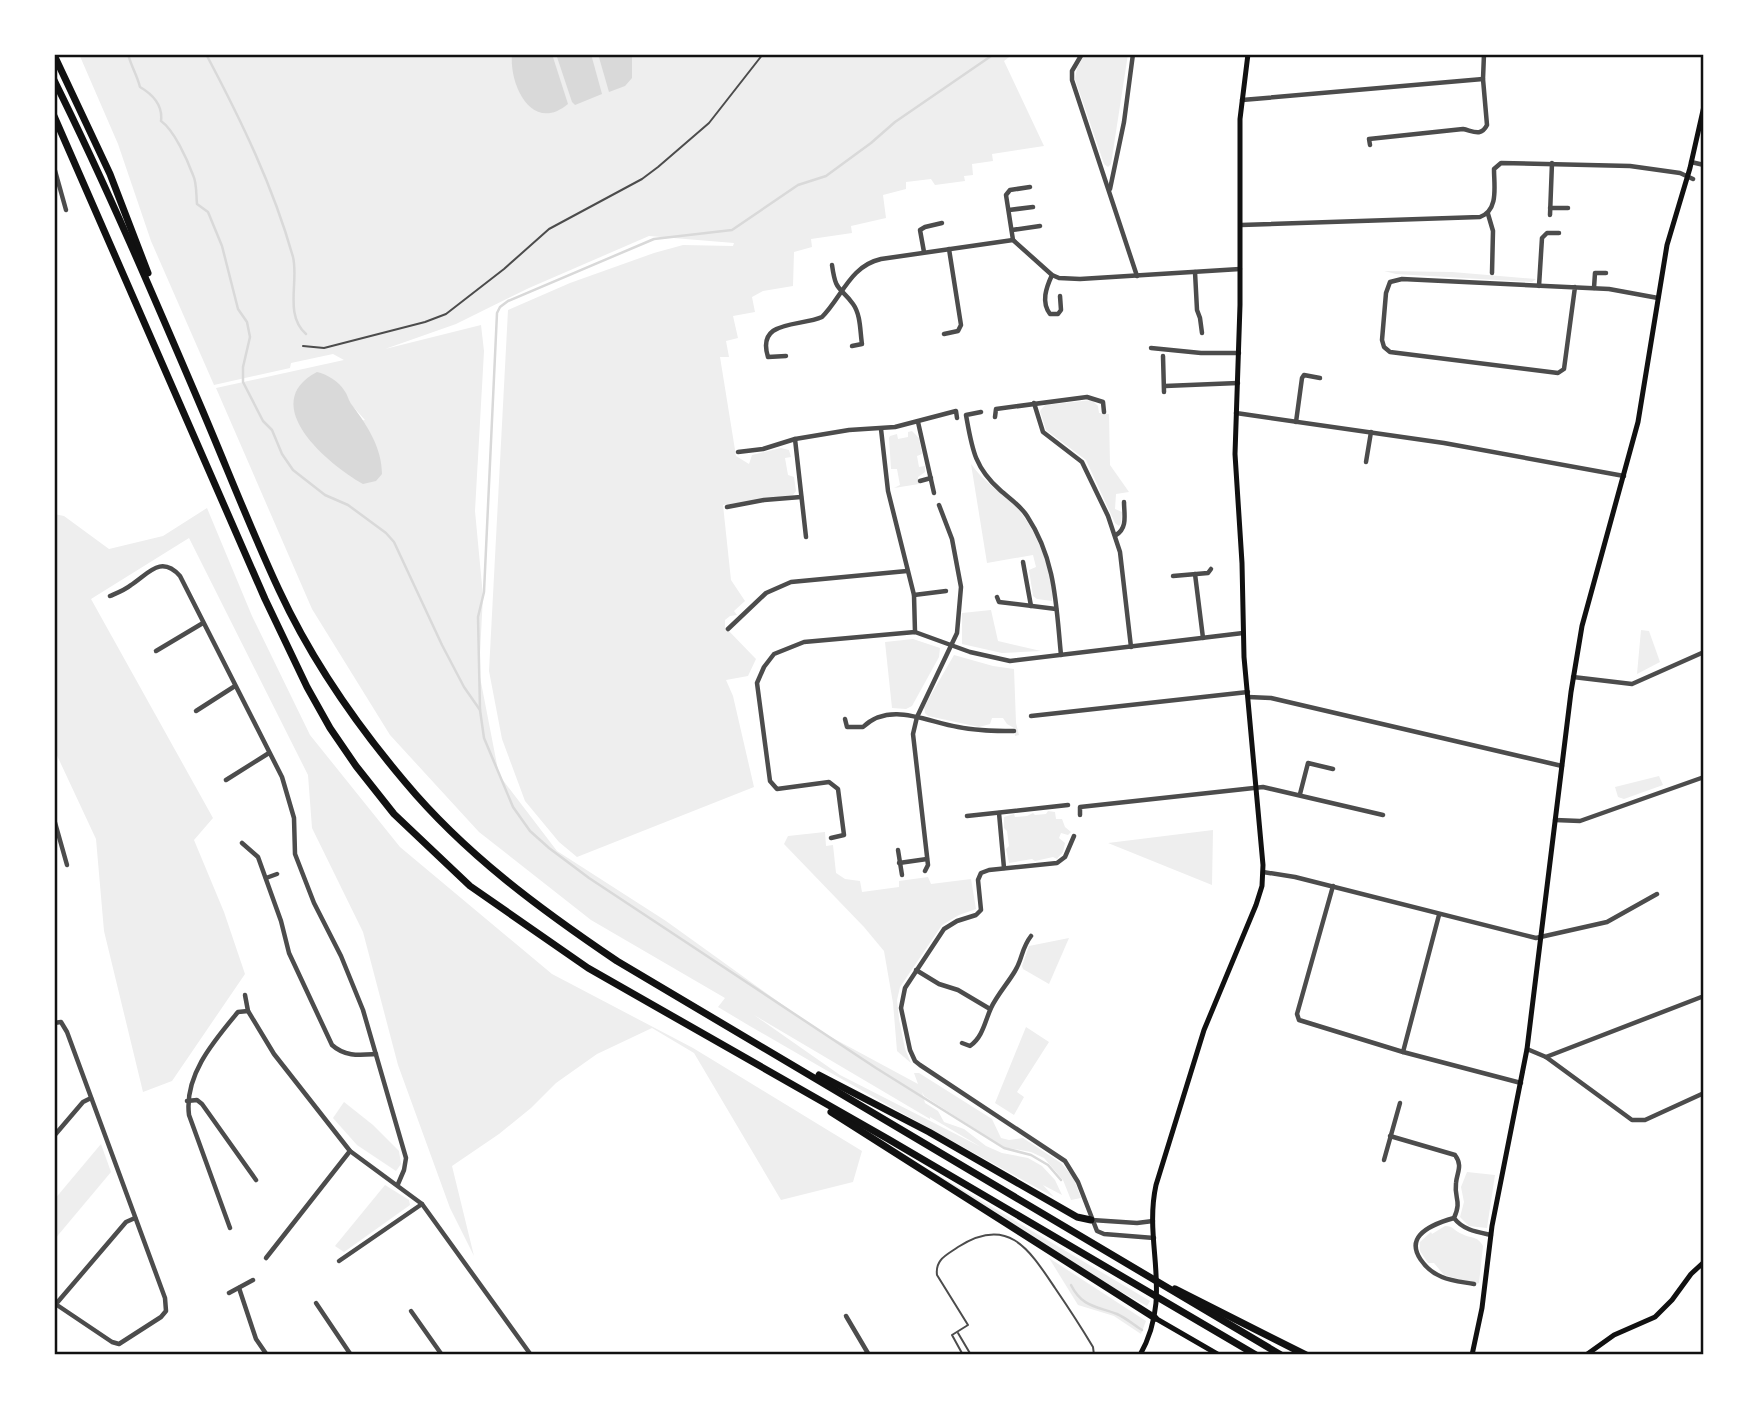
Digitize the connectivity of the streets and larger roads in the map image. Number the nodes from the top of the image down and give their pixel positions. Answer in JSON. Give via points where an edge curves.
{"nodes":[{"id":1,"x":1082,"y":54,"type":"edge"},
{"id":2,"x":1133,"y":54,"type":"edge"},
{"id":3,"x":1248,"y":54,"type":"edge"},
{"id":4,"x":1484,"y":54,"type":"edge"},
{"id":5,"x":54,"y":55,"type":"edge"},
{"id":6,"x":1483,"y":79,"type":"junction"},
{"id":7,"x":54,"y":80,"type":"edge"},
{"id":8,"x":1241,"y":100,"type":"junction"},
{"id":9,"x":1704,"y":106,"type":"edge"},
{"id":10,"x":55,"y":119,"type":"edge"},
{"id":11,"x":1370,"y":145,"type":"dead end"},
{"id":12,"x":1691,"y":162,"type":"junction"},
{"id":13,"x":1552,"y":163,"type":"junction"},
{"id":14,"x":1704,"y":165,"type":"edge"},
{"id":15,"x":54,"y":167,"type":"edge"},
{"id":16,"x":1690,"y":178,"type":"junction"},
{"id":17,"x":1030,"y":187,"type":"dead end"},
{"id":18,"x":1110,"y":190,"type":"junction"},
{"id":19,"x":1033,"y":207,"type":"dead end"},
{"id":20,"x":1550,"y":208,"type":"junction"},
{"id":21,"x":1568,"y":208,"type":"dead end"},
{"id":22,"x":66,"y":210,"type":"dead end"},
{"id":23,"x":1009,"y":210,"type":"junction"},
{"id":24,"x":1488,"y":214,"type":"junction"},
{"id":25,"x":1550,"y":215,"type":"dead end"},
{"id":26,"x":942,"y":223,"type":"dead end"},
{"id":27,"x":1241,"y":225,"type":"junction"},
{"id":28,"x":1040,"y":226,"type":"dead end"},
{"id":29,"x":1012,"y":230,"type":"junction"},
{"id":30,"x":1559,"y":233,"type":"dead end"},
{"id":31,"x":1013,"y":240,"type":"junction"},
{"id":32,"x":949,"y":249,"type":"junction"},
{"id":33,"x":924,"y":252,"type":"junction"},
{"id":34,"x":832,"y":265,"type":"dead end"},
{"id":35,"x":1240,"y":269,"type":"junction"},
{"id":36,"x":1195,"y":272,"type":"junction"},
{"id":37,"x":1492,"y":273,"type":"dead end"},
{"id":38,"x":1606,"y":273,"type":"dead end"},
{"id":39,"x":1052,"y":275,"type":"junction"},
{"id":40,"x":1137,"y":276,"type":"junction"},
{"id":41,"x":1539,"y":286,"type":"junction"},
{"id":42,"x":1575,"y":287,"type":"junction"},
{"id":43,"x":1594,"y":288,"type":"junction"},
{"id":44,"x":841,"y":292,"type":"junction"},
{"id":45,"x":1060,"y":296,"type":"dead end"},
{"id":46,"x":1658,"y":298,"type":"junction"},
{"id":47,"x":159,"y":308,"type":"junction"},
{"id":48,"x":1202,"y":333,"type":"dead end"},
{"id":49,"x":944,"y":334,"type":"dead end"},
{"id":50,"x":852,"y":346,"type":"dead end"},
{"id":51,"x":1152,"y":348,"type":"dead end"},
{"id":52,"x":1239,"y":353,"type":"junction"},
{"id":53,"x":786,"y":356,"type":"dead end"},
{"id":54,"x":1163,"y":356,"type":"dead end"},
{"id":55,"x":1320,"y":378,"type":"dead end"},
{"id":56,"x":1238,"y":383,"type":"junction"},
{"id":57,"x":1034,"y":403,"type":"junction"},
{"id":58,"x":981,"y":412,"type":"dead end"},
{"id":59,"x":1104,"y":412,"type":"dead end"},
{"id":60,"x":1236,"y":413,"type":"junction"},
{"id":61,"x":995,"y":417,"type":"dead end"},
{"id":62,"x":957,"y":418,"type":"dead end"},
{"id":63,"x":918,"y":422,"type":"junction"},
{"id":64,"x":1296,"y":422,"type":"junction"},
{"id":65,"x":881,"y":429,"type":"junction"},
{"id":66,"x":1371,"y":432,"type":"junction"},
{"id":67,"x":795,"y":439,"type":"junction"},
{"id":68,"x":738,"y":452,"type":"dead end"},
{"id":69,"x":1366,"y":462,"type":"dead end"},
{"id":70,"x":1624,"y":476,"type":"junction"},
{"id":71,"x":931,"y":478,"type":"junction"},
{"id":72,"x":920,"y":481,"type":"dead end"},
{"id":73,"x":934,"y":493,"type":"dead end"},
{"id":74,"x":801,"y":497,"type":"junction"},
{"id":75,"x":1124,"y":502,"type":"dead end"},
{"id":76,"x":939,"y":505,"type":"dead end"},
{"id":77,"x":727,"y":507,"type":"dead end"},
{"id":78,"x":1116,"y":535,"type":"junction"},
{"id":79,"x":806,"y":537,"type":"dead end"},
{"id":80,"x":1023,"y":562,"type":"dead end"},
{"id":81,"x":1211,"y":569,"type":"dead end"},
{"id":82,"x":908,"y":571,"type":"junction"},
{"id":83,"x":1195,"y":574,"type":"junction"},
{"id":84,"x":1173,"y":576,"type":"dead end"},
{"id":85,"x":117,"y":584,"type":"dead end"},
{"id":86,"x":121,"y":591,"type":"junction"},
{"id":87,"x":946,"y":591,"type":"dead end"},
{"id":88,"x":914,"y":595,"type":"junction"},
{"id":89,"x":110,"y":596,"type":"dead end"},
{"id":90,"x":997,"y":597,"type":"dead end"},
{"id":91,"x":1031,"y":606,"type":"junction"},
{"id":92,"x":1056,"y":609,"type":"junction"},
{"id":93,"x":203,"y":623,"type":"junction"},
{"id":94,"x":728,"y":629,"type":"dead end"},
{"id":95,"x":915,"y":632,"type":"junction"},
{"id":96,"x":1243,"y":632,"type":"junction"},
{"id":97,"x":1203,"y":638,"type":"junction"},
{"id":98,"x":952,"y":646,"type":"junction"},
{"id":99,"x":1131,"y":647,"type":"junction"},
{"id":100,"x":156,"y":651,"type":"dead end"},
{"id":101,"x":1704,"y":652,"type":"edge"},
{"id":102,"x":1061,"y":655,"type":"junction"},
{"id":103,"x":1573,"y":677,"type":"junction"},
{"id":104,"x":235,"y":687,"type":"junction"},
{"id":105,"x":1248,"y":695,"type":"junction"},
{"id":106,"x":196,"y":711,"type":"dead end"},
{"id":107,"x":1031,"y":716,"type":"dead end"},
{"id":108,"x":917,"y":717,"type":"junction"},
{"id":109,"x":845,"y":719,"type":"dead end"},
{"id":110,"x":1014,"y":731,"type":"dead end"},
{"id":111,"x":269,"y":753,"type":"junction"},
{"id":112,"x":1562,"y":766,"type":"junction"},
{"id":113,"x":1333,"y":769,"type":"dead end"},
{"id":114,"x":237,"y":773,"type":"junction"},
{"id":115,"x":1704,"y":777,"type":"edge"},
{"id":116,"x":240,"y":779,"type":"dead end"},
{"id":117,"x":226,"y":780,"type":"dead end"},
{"id":118,"x":1257,"y":787,"type":"junction"},
{"id":119,"x":1300,"y":794,"type":"junction"},
{"id":120,"x":1362,"y":800,"type":"dead end"},
{"id":121,"x":1068,"y":805,"type":"dead end"},
{"id":122,"x":1360,"y":809,"type":"junction"},
{"id":123,"x":999,"y":813,"type":"junction"},
{"id":124,"x":1080,"y":815,"type":"dead end"},
{"id":125,"x":1383,"y":815,"type":"dead end"},
{"id":126,"x":967,"y":816,"type":"dead end"},
{"id":127,"x":54,"y":820,"type":"edge"},
{"id":128,"x":1555,"y":820,"type":"junction"},
{"id":129,"x":1074,"y":836,"type":"dead end"},
{"id":130,"x":831,"y":838,"type":"dead end"},
{"id":131,"x":242,"y":843,"type":"dead end"},
{"id":132,"x":898,"y":850,"type":"dead end"},
{"id":133,"x":927,"y":859,"type":"junction"},
{"id":134,"x":899,"y":863,"type":"junction"},
{"id":135,"x":67,"y":865,"type":"dead end"},
{"id":136,"x":1004,"y":868,"type":"junction"},
{"id":137,"x":925,"y":871,"type":"dead end"},
{"id":138,"x":1263,"y":872,"type":"junction"},
{"id":139,"x":276,"y":874,"type":"dead end"},
{"id":140,"x":902,"y":875,"type":"dead end"},
{"id":141,"x":266,"y":877,"type":"junction"},
{"id":142,"x":1333,"y":886,"type":"junction"},
{"id":143,"x":1657,"y":894,"type":"dead end"},
{"id":144,"x":1439,"y":915,"type":"junction"},
{"id":145,"x":1031,"y":936,"type":"dead end"},
{"id":146,"x":1542,"y":937,"type":"junction"},
{"id":147,"x":916,"y":970,"type":"junction"},
{"id":148,"x":245,"y":995,"type":"dead end"},
{"id":149,"x":1704,"y":996,"type":"edge"},
{"id":150,"x":990,"y":1009,"type":"junction"},
{"id":151,"x":248,"y":1011,"type":"junction"},
{"id":152,"x":54,"y":1023,"type":"edge"},
{"id":153,"x":962,"y":1043,"type":"dead end"},
{"id":154,"x":1527,"y":1049,"type":"junction"},
{"id":155,"x":1403,"y":1052,"type":"junction"},
{"id":156,"x":376,"y":1054,"type":"junction"},
{"id":157,"x":777,"y":1055,"type":"junction"},
{"id":158,"x":1546,"y":1057,"type":"junction"},
{"id":159,"x":787,"y":1083,"type":"junction"},
{"id":160,"x":1521,"y":1084,"type":"junction"},
{"id":161,"x":1704,"y":1093,"type":"edge"},
{"id":162,"x":91,"y":1098,"type":"junction"},
{"id":163,"x":187,"y":1101,"type":"junction"},
{"id":164,"x":1401,"y":1103,"type":"dead end"},
{"id":165,"x":54,"y":1136,"type":"edge"},
{"id":166,"x":1391,"y":1136,"type":"junction"},
{"id":167,"x":351,"y":1152,"type":"junction"},
{"id":168,"x":1384,"y":1160,"type":"dead end"},
{"id":169,"x":256,"y":1180,"type":"dead end"},
{"id":170,"x":398,"y":1184,"type":"junction"},
{"id":171,"x":422,"y":1204,"type":"junction"},
{"id":172,"x":135,"y":1218,"type":"junction"},
{"id":173,"x":1454,"y":1218,"type":"junction"},
{"id":174,"x":1091,"y":1220,"type":"junction"},
{"id":175,"x":1154,"y":1222,"type":"junction"},
{"id":176,"x":230,"y":1228,"type":"dead end"},
{"id":177,"x":1491,"y":1235,"type":"junction"},
{"id":178,"x":1155,"y":1238,"type":"junction"},
{"id":179,"x":266,"y":1258,"type":"dead end"},
{"id":180,"x":339,"y":1261,"type":"dead end"},
{"id":181,"x":1704,"y":1262,"type":"edge"},
{"id":182,"x":253,"y":1280,"type":"dead end"},
{"id":183,"x":1474,"y":1284,"type":"dead end"},
{"id":184,"x":239,"y":1288,"type":"junction"},
{"id":185,"x":1172,"y":1290,"type":"junction"},
{"id":186,"x":229,"y":1293,"type":"dead end"},
{"id":187,"x":316,"y":1303,"type":"dead end"},
{"id":188,"x":55,"y":1304,"type":"edge"},
{"id":189,"x":411,"y":1311,"type":"dead end"},
{"id":190,"x":846,"y":1316,"type":"dead end"},
{"id":191,"x":1155,"y":1318,"type":"junction"},
{"id":192,"x":267,"y":1355,"type":"edge"},
{"id":193,"x":351,"y":1355,"type":"edge"},
{"id":194,"x":442,"y":1355,"type":"edge"},
{"id":195,"x":531,"y":1355,"type":"edge"},
{"id":196,"x":869,"y":1355,"type":"edge"},
{"id":197,"x":1140,"y":1355,"type":"edge"},
{"id":198,"x":1219,"y":1355,"type":"edge"},
{"id":199,"x":1256,"y":1355,"type":"edge"},
{"id":200,"x":1281,"y":1355,"type":"edge"},
{"id":201,"x":1306,"y":1355,"type":"edge"},
{"id":202,"x":1472,"y":1355,"type":"edge"},
{"id":203,"x":1586,"y":1355,"type":"edge"}],
"edges":[{"from":1,"to":18,"type":"street","via":[[1072,80]]},
{"from":2,"to":18,"type":"street"},
{"from":3,"to":8,"type":"main road"},
{"from":4,"to":6,"type":"street"},
{"from":5,"to":47,"type":"highway","via":[[110,174]]},
{"from":6,"to":8,"type":"street"},
{"from":6,"to":11,"type":"street","via":[[1487,125],[1479,133],[1463,129],[1369,139]]},
{"from":7,"to":47,"type":"highway"},
{"from":8,"to":27,"type":"main road"},
{"from":9,"to":12,"type":"main road"},
{"from":10,"to":159,"type":"highway","via":[[265,599],[307,687],[356,766],[394,814],[480,894],[588,968]]},
{"from":12,"to":14,"type":"street"},
{"from":12,"to":16,"type":"main road"},
{"from":13,"to":16,"type":"street","via":[[1630,166]]},
{"from":13,"to":20,"type":"street"},
{"from":13,"to":24,"type":"street","via":[[1496,166]]},
{"from":15,"to":22,"type":"street"},
{"from":16,"to":46,"type":"main road","via":[[1671,226]]},
{"from":17,"to":23,"type":"street","via":[[1008,191]]},
{"from":18,"to":40,"type":"street"},
{"from":19,"to":23,"type":"street"},
{"from":20,"to":21,"type":"street"},
{"from":20,"to":25,"type":"street"},
{"from":23,"to":29,"type":"street"},
{"from":24,"to":27,"type":"street"},
{"from":24,"to":37,"type":"street","via":[[1493,231]]},
{"from":26,"to":33,"type":"street","via":[[920,230]]},
{"from":27,"to":35,"type":"main road"},
{"from":28,"to":29,"type":"street"},
{"from":29,"to":31,"type":"street"},
{"from":30,"to":41,"type":"street","via":[[1543,235]]},
{"from":31,"to":32,"type":"street"},
{"from":31,"to":39,"type":"street"},
{"from":32,"to":33,"type":"street"},
{"from":32,"to":49,"type":"street","via":[[961,325],[958,331]]},
{"from":33,"to":44,"type":"street","via":[[869,263]]},
{"from":34,"to":44,"type":"street"},
{"from":35,"to":36,"type":"street"},
{"from":35,"to":52,"type":"main road"},
{"from":36,"to":40,"type":"street"},
{"from":36,"to":48,"type":"street"},
{"from":38,"to":43,"type":"street","via":[[1595,273]]},
{"from":39,"to":40,"type":"street"},
{"from":39,"to":45,"type":"street","via":[[1045,292],[1048,313],[1060,312]]},
{"from":41,"to":42,"type":"street"},
{"from":41,"to":42,"type":"street","via":[[1393,281],[1386,293],[1384,347],[1401,354],[1558,373],[1564,369]]},
{"from":42,"to":43,"type":"street"},
{"from":43,"to":46,"type":"street"},
{"from":44,"to":50,"type":"street","via":[[858,318],[862,344]]},
{"from":44,"to":53,"type":"street","via":[[822,317],[782,325],[766,338],[768,357]]},
{"from":46,"to":70,"type":"main road","via":[[1642,401]]},
{"from":47,"to":157,"type":"highway","via":[[279,591],[351,713],[407,785],[472,851],[556,920]]},
{"from":51,"to":52,"type":"street"},
{"from":52,"to":56,"type":"main road"},
{"from":54,"to":56,"type":"street","via":[[1165,389]]},
{"from":55,"to":64,"type":"street","via":[[1302,377]]},
{"from":56,"to":60,"type":"main road"},
{"from":57,"to":59,"type":"street","via":[[1093,397],[1103,402]]},
{"from":57,"to":61,"type":"street","via":[[996,409]]},
{"from":57,"to":78,"type":"street","via":[[1043,432],[1086,466]]},
{"from":58,"to":92,"type":"street","via":[[966,415],[974,458],[987,478],[1021,508],[1038,536],[1053,576]]},
{"from":60,"to":64,"type":"street"},
{"from":60,"to":96,"type":"main road"},
{"from":62,"to":63,"type":"street","via":[[956,411]]},
{"from":63,"to":65,"type":"street"},
{"from":63,"to":71,"type":"street"},
{"from":64,"to":66,"type":"street"},
{"from":65,"to":67,"type":"street"},
{"from":65,"to":82,"type":"street","via":[[888,491]]},
{"from":66,"to":69,"type":"street"},
{"from":66,"to":70,"type":"street"},
{"from":67,"to":68,"type":"street"},
{"from":67,"to":74,"type":"street"},
{"from":70,"to":103,"type":"main road","via":[[1582,626]]},
{"from":71,"to":72,"type":"street"},
{"from":71,"to":73,"type":"street"},
{"from":74,"to":77,"type":"street"},
{"from":74,"to":79,"type":"street"},
{"from":75,"to":78,"type":"street","via":[[1124,526]]},
{"from":76,"to":98,"type":"street","via":[[952,539],[961,587]]},
{"from":78,"to":99,"type":"street"},
{"from":80,"to":91,"type":"street"},
{"from":81,"to":83,"type":"street"},
{"from":82,"to":88,"type":"street"},
{"from":82,"to":94,"type":"street","via":[[791,582],[766,593]]},
{"from":83,"to":84,"type":"street"},
{"from":83,"to":97,"type":"street"},
{"from":85,"to":86,"type":"street"},
{"from":86,"to":89,"type":"street"},
{"from":86,"to":93,"type":"street","via":[[152,568],[173,569]]},
{"from":87,"to":88,"type":"street"},
{"from":88,"to":95,"type":"street"},
{"from":90,"to":91,"type":"street","via":[[999,602]]},
{"from":91,"to":92,"type":"street"},
{"from":92,"to":102,"type":"street"},
{"from":93,"to":100,"type":"street"},
{"from":93,"to":104,"type":"street"},
{"from":95,"to":98,"type":"street"},
{"from":95,"to":130,"type":"street","via":[[790,646],[775,654],[757,683],[770,781],[777,789],[829,782],[838,789],[844,835]]},
{"from":96,"to":97,"type":"street"},
{"from":96,"to":105,"type":"main road"},
{"from":97,"to":99,"type":"street"},
{"from":98,"to":102,"type":"street","via":[[1002,660]]},
{"from":98,"to":108,"type":"street"},
{"from":99,"to":102,"type":"street"},
{"from":101,"to":103,"type":"street","via":[[1632,684]]},
{"from":103,"to":112,"type":"main road"},
{"from":104,"to":106,"type":"street"},
{"from":104,"to":111,"type":"street"},
{"from":105,"to":107,"type":"street"},
{"from":105,"to":112,"type":"street"},
{"from":105,"to":118,"type":"main road"},
{"from":108,"to":109,"type":"street","via":[[894,713],[872,718],[863,727],[847,727]]},
{"from":108,"to":110,"type":"street","via":[[958,727]]},
{"from":108,"to":133,"type":"street","via":[[913,734]]},
{"from":111,"to":114,"type":"street"},
{"from":111,"to":156,"type":"street","via":[[289,798],[295,854],[363,1010]]},
{"from":112,"to":128,"type":"main road"},
{"from":113,"to":119,"type":"street","via":[[1308,763]]},
{"from":114,"to":116,"type":"street"},
{"from":114,"to":117,"type":"street"},
{"from":115,"to":128,"type":"street","via":[[1580,821]]},
{"from":118,"to":119,"type":"street"},
{"from":118,"to":124,"type":"street","via":[[1080,807]]},
{"from":118,"to":138,"type":"main road"},
{"from":119,"to":122,"type":"street"},
{"from":120,"to":122,"type":"street"},
{"from":121,"to":123,"type":"street"},
{"from":122,"to":125,"type":"street"},
{"from":123,"to":126,"type":"street"},
{"from":123,"to":136,"type":"street"},
{"from":127,"to":135,"type":"street"},
{"from":128,"to":146,"type":"main road"},
{"from":129,"to":136,"type":"street","via":[[1065,857],[1057,863]]},
{"from":131,"to":141,"type":"street","via":[[258,857]]},
{"from":132,"to":134,"type":"street"},
{"from":133,"to":134,"type":"street"},
{"from":133,"to":137,"type":"street"},
{"from":134,"to":140,"type":"street"},
{"from":136,"to":147,"type":"street","via":[[978,877],[983,906],[976,915],[944,929]]},
{"from":138,"to":142,"type":"street"},
{"from":138,"to":175,"type":"main road","via":[[1258,901],[1203,1030],[1155,1191]]},
{"from":139,"to":141,"type":"street"},
{"from":141,"to":156,"type":"street","via":[[289,953],[332,1045],[340,1052]]},
{"from":142,"to":144,"type":"street"},
{"from":142,"to":155,"type":"street","via":[[1297,1014],[1301,1022]]},
{"from":143,"to":146,"type":"street","via":[[1607,922]]},
{"from":144,"to":146,"type":"street"},
{"from":144,"to":155,"type":"street"},
{"from":145,"to":150,"type":"street","via":[[1017,969]]},
{"from":146,"to":154,"type":"main road"},
{"from":147,"to":150,"type":"street"},
{"from":147,"to":174,"type":"street","via":[[901,1000],[915,1061],[1065,1161],[1078,1181]]},
{"from":148,"to":151,"type":"street"},
{"from":149,"to":158,"type":"street"},
{"from":150,"to":153,"type":"street","via":[[975,1042],[970,1046]]},
{"from":151,"to":163,"type":"street","via":[[238,1012],[213,1042]]},
{"from":151,"to":167,"type":"street","via":[[274,1054]]},
{"from":152,"to":162,"type":"street","via":[[61,1022],[67,1032]]},
{"from":154,"to":158,"type":"street"},
{"from":154,"to":160,"type":"main road"},
{"from":155,"to":160,"type":"street"},
{"from":156,"to":170,"type":"street","via":[[406,1158]]},
{"from":157,"to":174,"type":"highway","via":[[867,1098],[1077,1217]]},
{"from":157,"to":185,"type":"highway"},
{"from":158,"to":161,"type":"street","via":[[1632,1120],[1645,1120]]},
{"from":159,"to":191,"type":"highway"},
{"from":159,"to":199,"type":"highway"},
{"from":160,"to":177,"type":"main road"},
{"from":162,"to":165,"type":"street"},
{"from":162,"to":172,"type":"street"},
{"from":163,"to":169,"type":"street","via":[[202,1104]]},
{"from":163,"to":176,"type":"street"},
{"from":164,"to":166,"type":"street"},
{"from":166,"to":168,"type":"street"},
{"from":166,"to":173,"type":"street","via":[[1455,1155],[1460,1167]]},
{"from":167,"to":170,"type":"street"},
{"from":167,"to":179,"type":"street"},
{"from":170,"to":171,"type":"street"},
{"from":171,"to":180,"type":"street"},
{"from":171,"to":195,"type":"street"},
{"from":172,"to":188,"type":"street","via":[[126,1222]]},
{"from":172,"to":188,"type":"street","via":[[165,1298],[166,1311],[161,1317],[119,1344]]},
{"from":173,"to":177,"type":"street","via":[[1472,1231]]},
{"from":173,"to":183,"type":"street","via":[[1423,1232],[1417,1250],[1422,1262],[1437,1275]]},
{"from":174,"to":175,"type":"street"},
{"from":174,"to":178,"type":"street","via":[[1104,1234]]},
{"from":175,"to":178,"type":"main road"},
{"from":177,"to":202,"type":"main road"},
{"from":178,"to":191,"type":"main road"},
{"from":181,"to":203,"type":"main road","via":[[1655,1317],[1609,1337]]},
{"from":182,"to":184,"type":"street"},
{"from":184,"to":186,"type":"street"},
{"from":184,"to":192,"type":"street","via":[[256,1339]]},
{"from":185,"to":200,"type":"highway"},
{"from":185,"to":201,"type":"highway"},
{"from":187,"to":193,"type":"street"},
{"from":189,"to":194,"type":"street"},
{"from":190,"to":196,"type":"street"},
{"from":191,"to":197,"type":"main road"},
{"from":191,"to":198,"type":"main road"}]}
